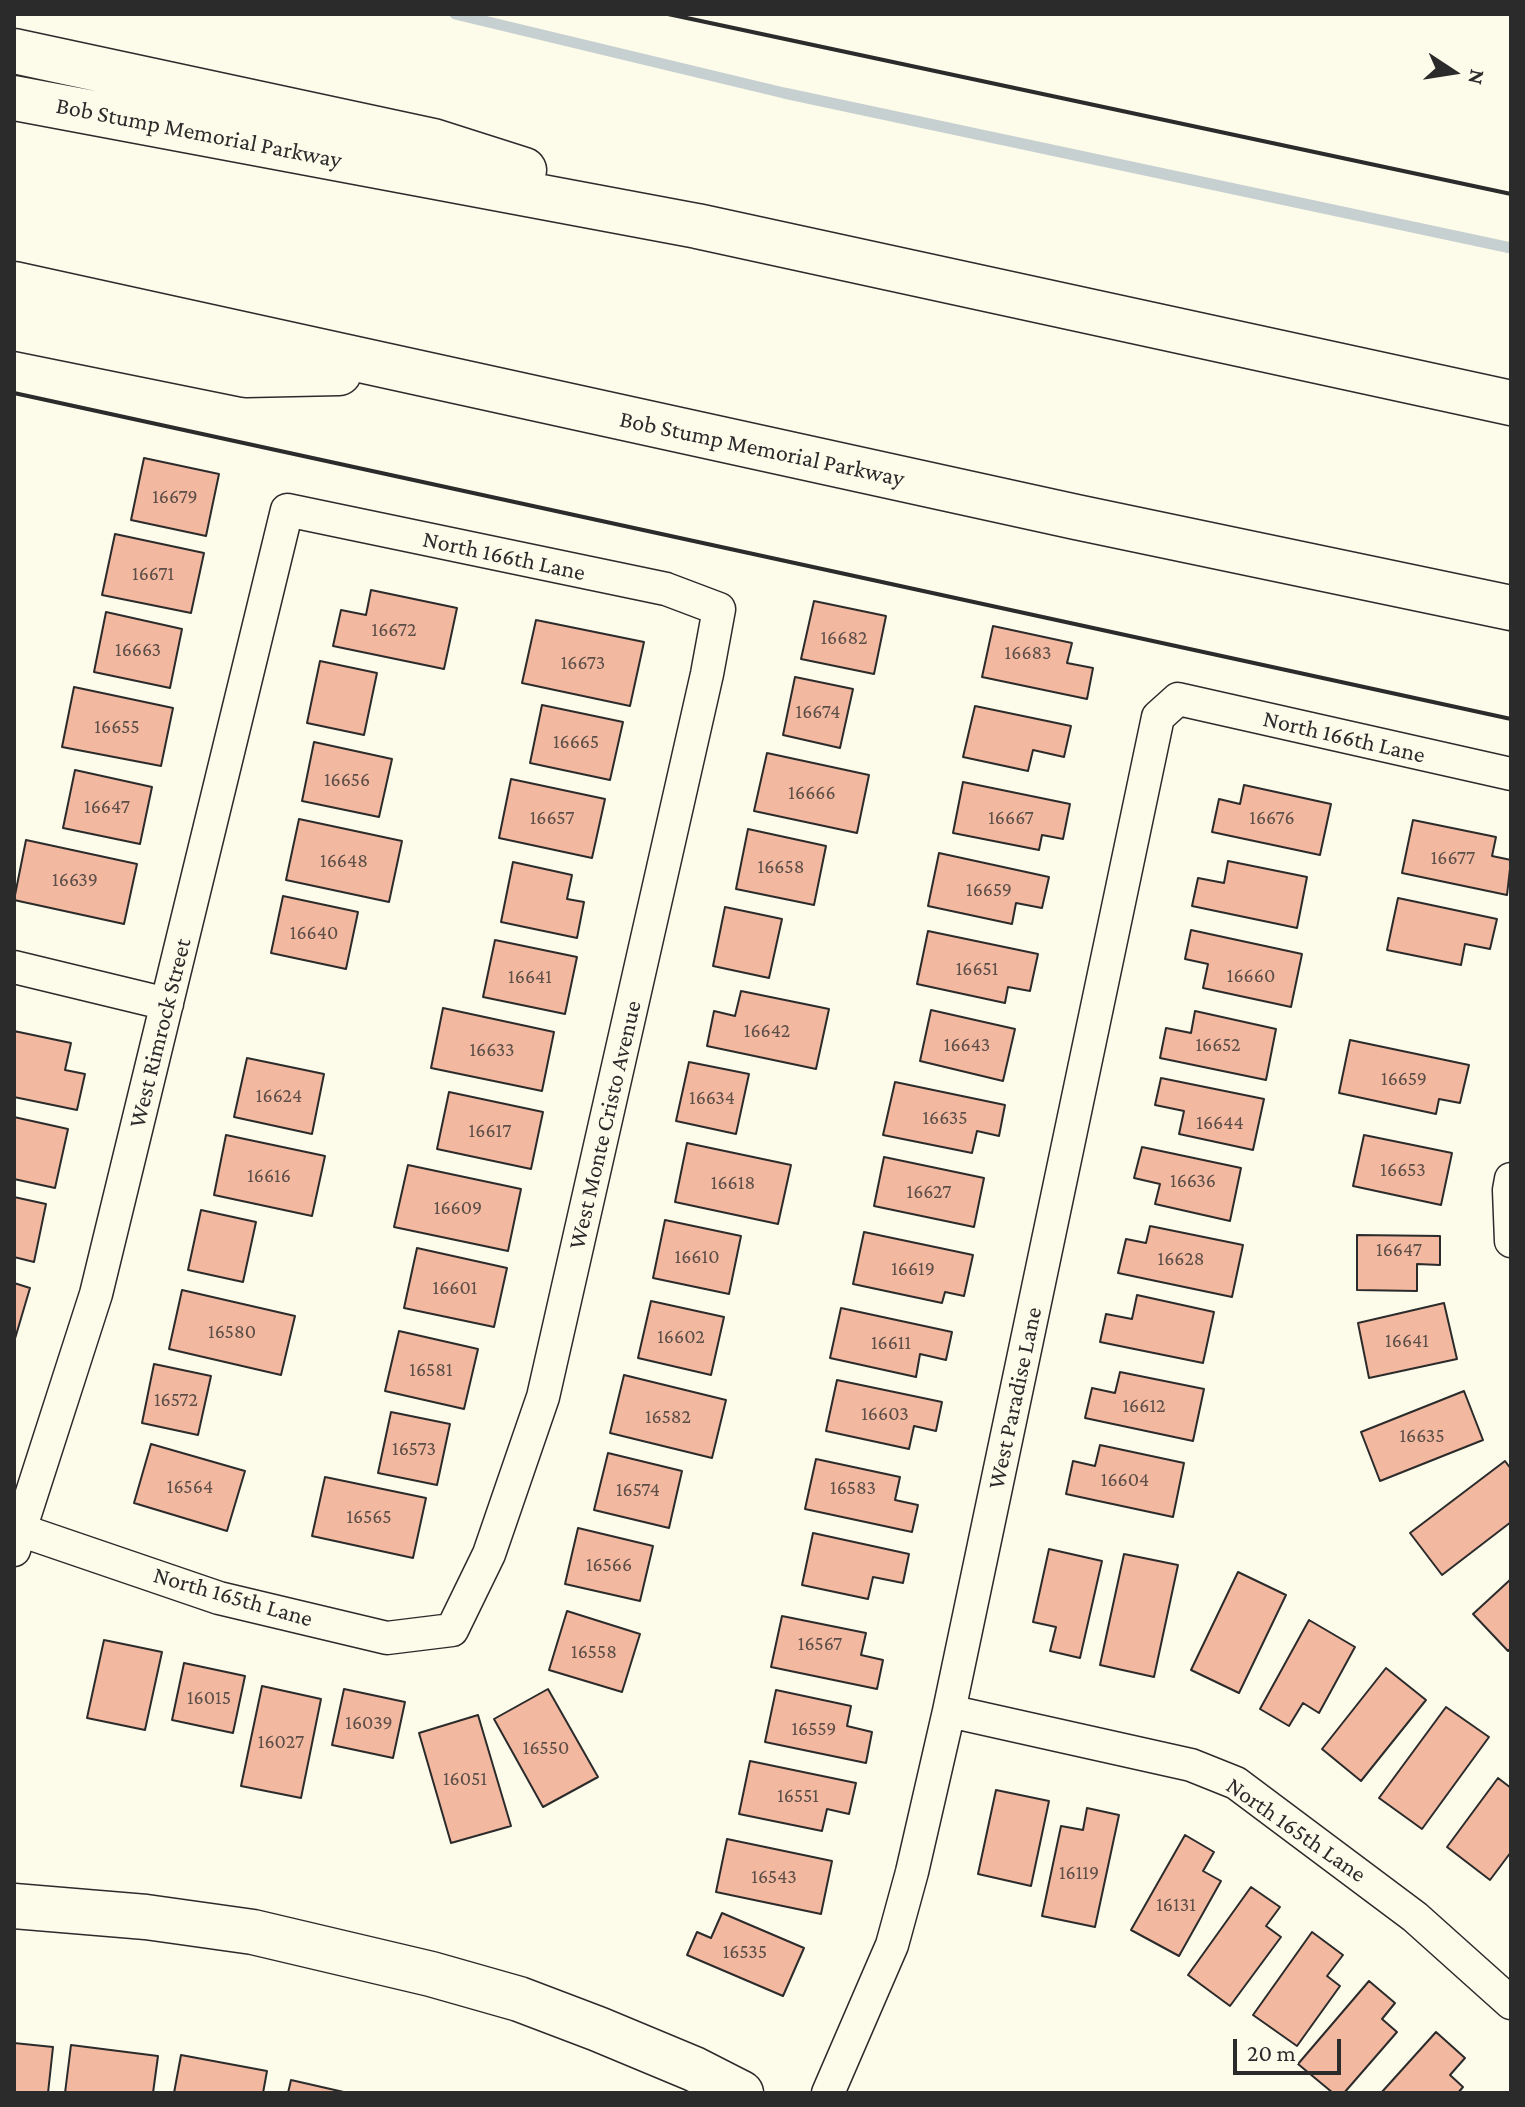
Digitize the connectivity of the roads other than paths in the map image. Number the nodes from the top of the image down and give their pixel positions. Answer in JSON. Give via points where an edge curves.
{"nodes":[{"id":1,"x":14,"y":51,"type":"edge"},
{"id":2,"x":14,"y":98,"type":"edge"},
{"id":3,"x":697,"y":226,"type":"junction"},
{"id":4,"x":14,"y":284,"type":"edge"},
{"id":5,"x":14,"y":328,"type":"edge"},
{"id":6,"x":406,"y":371,"type":"junction"},
{"id":7,"x":1511,"y":403,"type":"edge"},
{"id":8,"x":287,"y":510,"type":"joint"},
{"id":9,"x":1076,"y":517,"type":"junction"},
{"id":10,"x":1511,"y":608,"type":"edge"},
{"id":11,"x":719,"y":609,"type":"joint"},
{"id":12,"x":1511,"y":631,"type":"edge"},
{"id":13,"x":1178,"y":699,"type":"joint"},
{"id":14,"x":1511,"y":774,"type":"edge"},
{"id":15,"x":14,"y":967,"type":"edge"},
{"id":16,"x":167,"y":1004,"type":"junction"},
{"id":17,"x":1511,"y":1179,"type":"edge"},
{"id":18,"x":1511,"y":1241,"type":"edge"},
{"id":19,"x":17,"y":1540,"type":"edge"},
{"id":20,"x":452,"y":1630,"type":"joint"},
{"id":21,"x":949,"y":1711,"type":"junction"},
{"id":22,"x":14,"y":1906,"type":"edge"},
{"id":23,"x":1511,"y":2003,"type":"edge"},
{"id":24,"x":741,"y":2093,"type":"edge"},
{"id":25,"x":828,"y":2093,"type":"edge"}],
"edges":[{"from":1,"to":3,"type":"main road","via":[[433,141]]},
{"from":2,"to":3,"type":"main road","name":"Bob Stump Memorial Parkway"},
{"from":3,"to":7,"type":"main road","name":"Bob Stump Memorial Parkway"},
{"from":4,"to":6,"type":"main road","name":"Bob Stump Memorial Parkway"},
{"from":5,"to":6,"type":"main road","via":[[246,375]]},
{"from":6,"to":9,"type":"main road","name":"Bob Stump Memorial Parkway"},
{"from":8,"to":11,"type":"street","name":"North 166th Lane","via":[[666,589]]},
{"from":8,"to":16,"type":"street","name":"West Rimrock Street"},
{"from":9,"to":10,"type":"main road","name":"Bob Stump Memorial Parkway"},
{"from":9,"to":12,"type":"main road"},
{"from":11,"to":20,"type":"street","name":"West Monte Cristo Avenue","via":[[543,1397],[489,1554]]},
{"from":13,"to":14,"type":"street","name":"North 166th Lane"},
{"from":13,"to":21,"type":"street","name":"West Paradise Lane","via":[[1158,717]]},
{"from":15,"to":16,"type":"street"},
{"from":16,"to":19,"type":"street","name":"West Rimrock Street","via":[[96,1294]]},
{"from":17,"to":18,"type":"street"},
{"from":19,"to":20,"type":"street","name":"North 165th Lane","via":[[219,1598],[387,1638]]},
{"from":21,"to":23,"type":"street","name":"North 165th Lane","via":[[1191,1765],[1236,1783],[1415,1917]]},
{"from":21,"to":25,"type":"street","name":"West Paradise Lane","via":[[892,1945]]},
{"from":22,"to":24,"type":"main road","via":[[253,1932],[376,1960],[519,1999]]}]}
